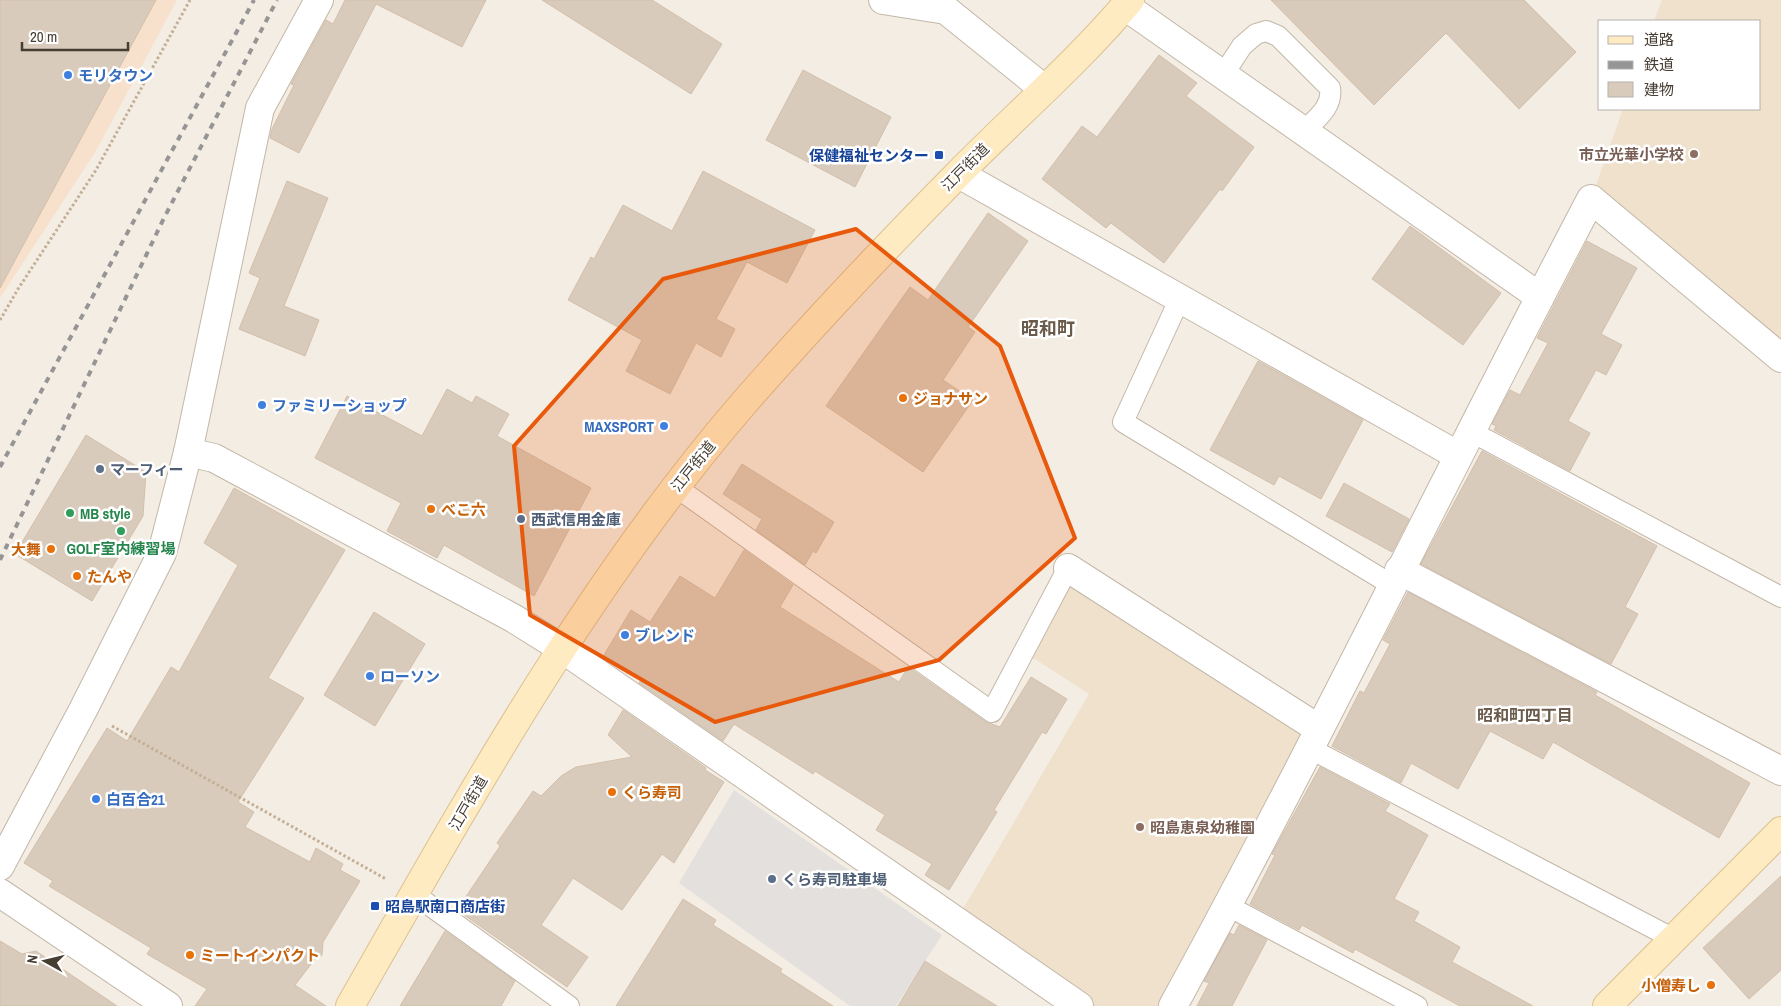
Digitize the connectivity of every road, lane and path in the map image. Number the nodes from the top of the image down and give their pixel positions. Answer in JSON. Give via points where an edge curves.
{"nodes":[{"id":1,"x":190,"y":0,"type":"edge"},
{"id":2,"x":319,"y":0,"type":"edge"},
{"id":3,"x":883,"y":0,"type":"edge"},
{"id":4,"x":1128,"y":3,"type":"edge"},
{"id":5,"x":1224,"y":75,"type":"junction"},
{"id":6,"x":1044,"y":89,"type":"junction"},
{"id":7,"x":1304,"y":131,"type":"junction"},
{"id":8,"x":959,"y":174,"type":"junction"},
{"id":9,"x":1540,"y":296,"type":"junction"},
{"id":10,"x":1180,"y":298,"type":"junction"},
{"id":11,"x":0,"y":320,"type":"edge"},
{"id":12,"x":1781,"y":358,"type":"edge"},
{"id":13,"x":1470,"y":431,"type":"junction"},
{"id":14,"x":188,"y":452,"type":"junction"},
{"id":15,"x":1458,"y":455,"type":"junction"},
{"id":16,"x":676,"y":487,"type":"junction"},
{"id":17,"x":1068,"y":568,"type":"joint"},
{"id":18,"x":1395,"y":577,"type":"junction"},
{"id":19,"x":1781,"y":597,"type":"edge"},
{"id":20,"x":561,"y":648,"type":"junction"},
{"id":21,"x":83,"y":710,"type":"junction"},
{"id":22,"x":1314,"y":739,"type":"junction"},
{"id":23,"x":1781,"y":771,"type":"edge"},
{"id":24,"x":1781,"y":831,"type":"edge"},
{"id":25,"x":0,"y":866,"type":"edge"},
{"id":26,"x":0,"y":892,"type":"edge"},
{"id":27,"x":414,"y":894,"type":"junction"},
{"id":28,"x":1228,"y":906,"type":"junction"},
{"id":29,"x":1674,"y":939,"type":"junction"},
{"id":30,"x":168,"y":1006,"type":"edge"},
{"id":31,"x":350,"y":1006,"type":"edge"},
{"id":32,"x":569,"y":1006,"type":"edge"},
{"id":33,"x":1079,"y":1006,"type":"edge"},
{"id":34,"x":1173,"y":1006,"type":"edge"},
{"id":35,"x":1417,"y":1006,"type":"edge"},
{"id":36,"x":1607,"y":1006,"type":"edge"}],
"edges":[{"from":1,"to":11,"type":"path","via":[[96,170]]},
{"from":2,"to":14,"type":"street","via":[[260,108]]},
{"from":3,"to":6,"type":"street","via":[[946,10]]},
{"from":4,"to":5,"type":"street"},
{"from":4,"to":6,"type":"street","name":"江戸街道"},
{"from":5,"to":7,"type":"street"},
{"from":5,"to":7,"type":"lane","via":[[1242,46],[1256,34],[1266,32],[1278,36],[1330,88],[1332,98],[1327,107]]},
{"from":6,"to":8,"type":"street","name":"江戸街道"},
{"from":7,"to":9,"type":"street"},
{"from":8,"to":10,"type":"street"},
{"from":8,"to":16,"type":"street","name":"江戸街道","via":[[828,309]]},
{"from":9,"to":12,"type":"street","via":[[1591,199]]},
{"from":9,"to":13,"type":"street"},
{"from":10,"to":15,"type":"street"},
{"from":10,"to":18,"type":"lane","via":[[1123,422]]},
{"from":13,"to":15,"type":"street"},
{"from":13,"to":19,"type":"lane"},
{"from":14,"to":20,"type":"street","via":[[214,458],[513,618]]},
{"from":14,"to":21,"type":"street","via":[[162,553]]},
{"from":15,"to":18,"type":"street"},
{"from":16,"to":17,"type":"lane","via":[[992,712]]},
{"from":16,"to":20,"type":"street","name":"江戸街道"},
{"from":17,"to":22,"type":"street"},
{"from":18,"to":22,"type":"street"},
{"from":18,"to":23,"type":"street"},
{"from":20,"to":27,"type":"street","name":"江戸街道"},
{"from":20,"to":33,"type":"street"},
{"from":21,"to":25,"type":"street"},
{"from":21,"to":27,"type":"path"},
{"from":22,"to":28,"type":"street"},
{"from":22,"to":29,"type":"lane"},
{"from":24,"to":29,"type":"street"},
{"from":26,"to":30,"type":"street"},
{"from":27,"to":31,"type":"street","name":"江戸街道"},
{"from":27,"to":32,"type":"lane"},
{"from":28,"to":34,"type":"street"},
{"from":28,"to":35,"type":"lane"},
{"from":29,"to":36,"type":"street"}]}
